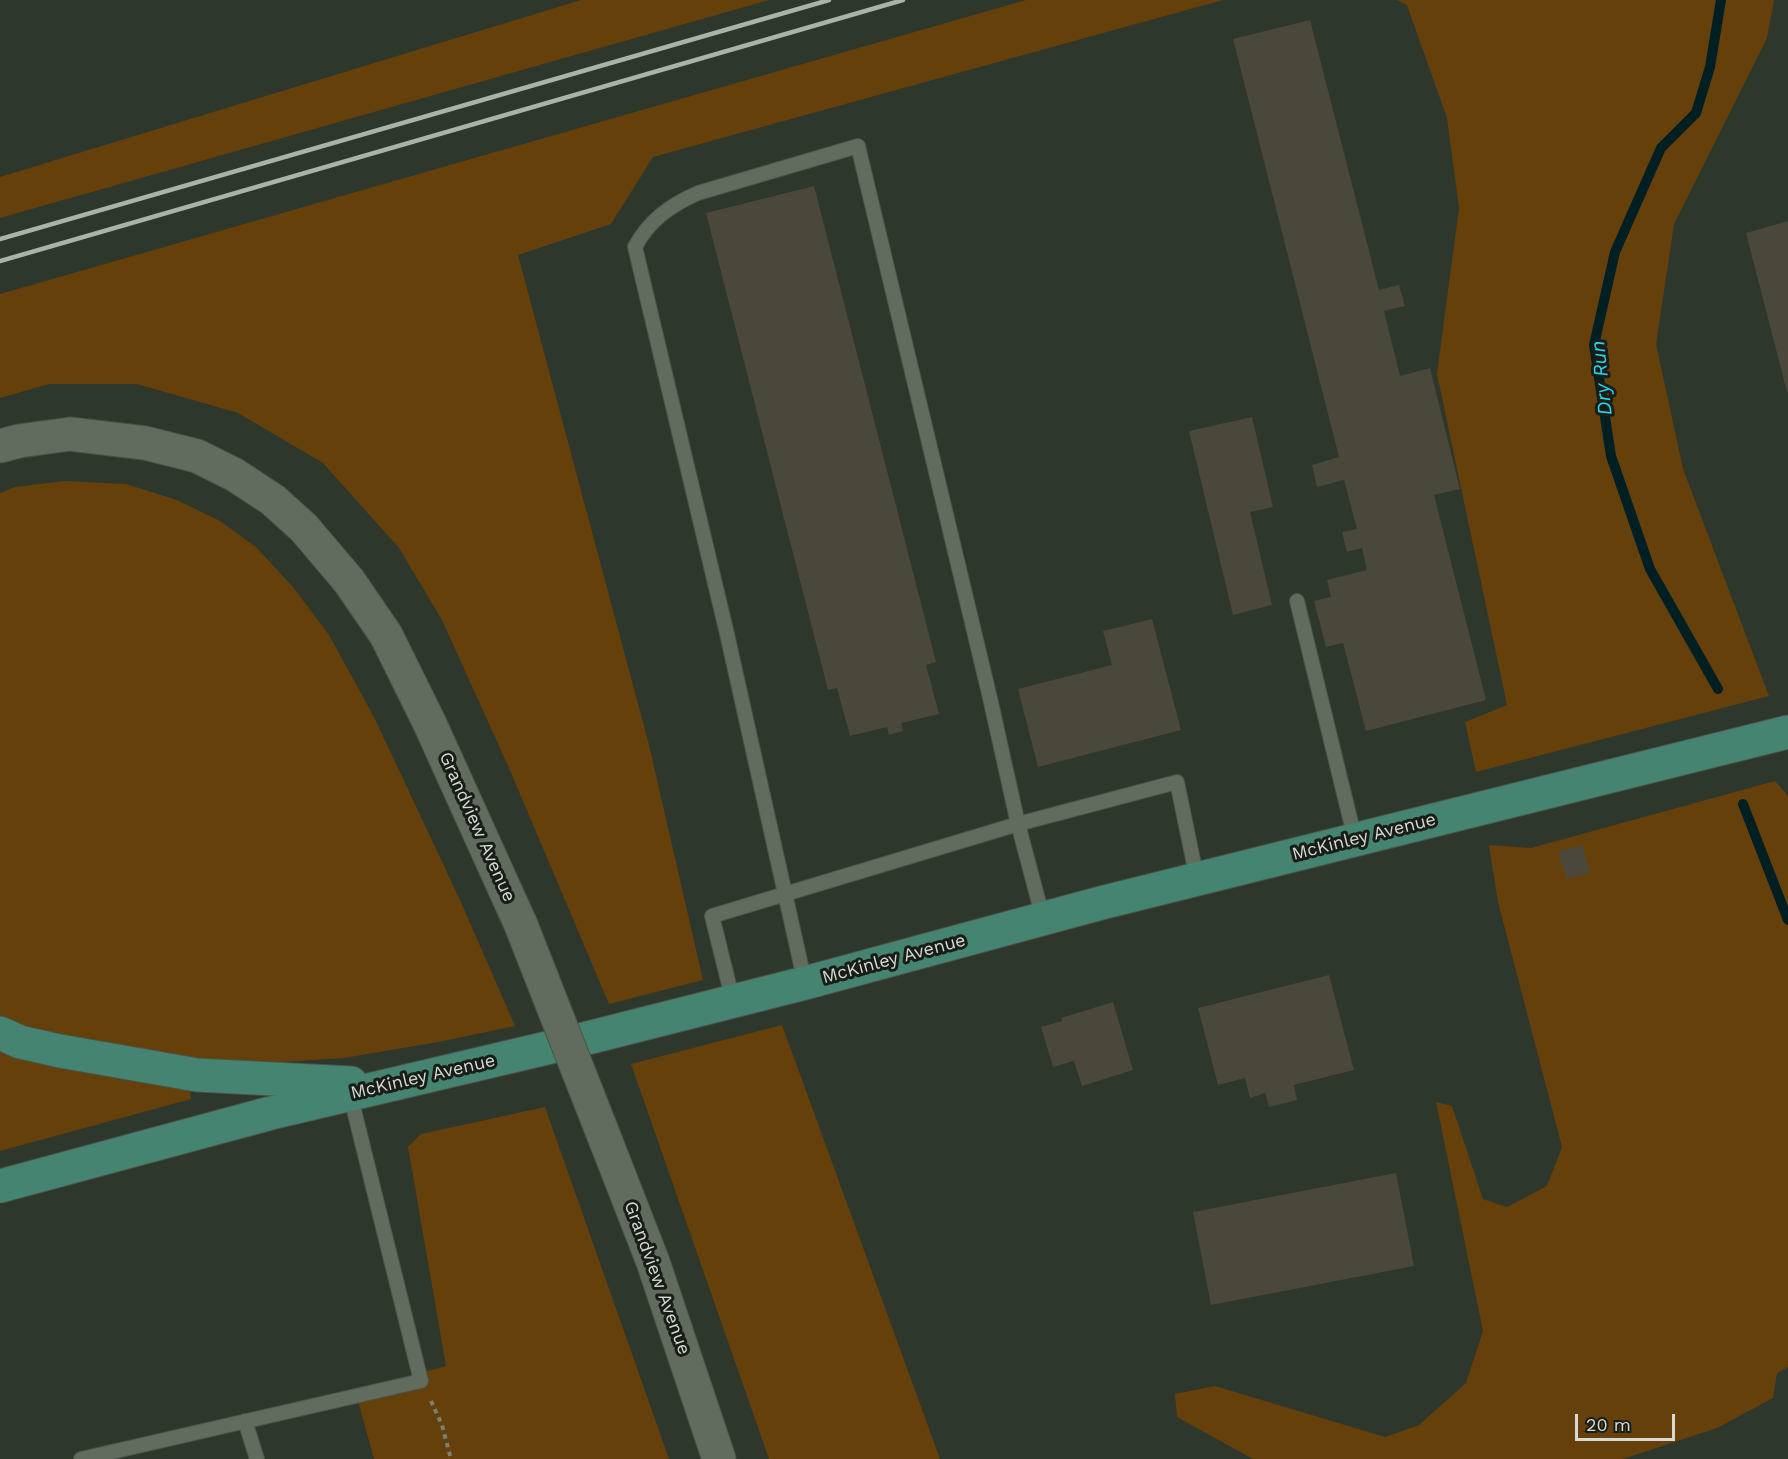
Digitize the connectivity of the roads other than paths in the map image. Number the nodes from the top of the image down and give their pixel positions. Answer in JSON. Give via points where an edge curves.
{"nodes":[{"id":1,"x":0,"y":446,"type":"edge"},
{"id":2,"x":1297,"y":601,"type":"dead end"},
{"id":3,"x":1788,"y":732,"type":"edge"},
{"id":4,"x":1018,"y":824,"type":"junction"},
{"id":5,"x":1355,"y":839,"type":"junction"},
{"id":6,"x":1197,"y":879,"type":"junction"},
{"id":7,"x":786,"y":895,"type":"junction"},
{"id":8,"x":1043,"y":919,"type":"junction"},
{"id":9,"x":805,"y":983,"type":"junction"},
{"id":10,"x":733,"y":1001,"type":"junction"},
{"id":11,"x":0,"y":1033,"type":"edge"},
{"id":12,"x":392,"y":1085,"type":"junction"},
{"id":13,"x":350,"y":1094,"type":"junction"},
{"id":14,"x":0,"y":1186,"type":"edge"},
{"id":15,"x":245,"y":1421,"type":"junction"},
{"id":16,"x":81,"y":1459,"type":"edge"},
{"id":17,"x":257,"y":1459,"type":"edge"},
{"id":18,"x":719,"y":1459,"type":"edge"}],
"edges":[{"from":1,"to":18,"type":"main road","name":"Grandview Avenue","bridge":true,"via":[[70,434],[144,443],[197,456],[273,500],[304,528],[349,581],[386,635],[521,925],[653,1262]]},
{"from":2,"to":5,"type":"lane"},
{"from":3,"to":5,"type":"main road","name":"McKinley Avenue"},
{"from":4,"to":6,"type":"lane","via":[[1177,782]]},
{"from":4,"to":7,"type":"lane"},
{"from":4,"to":7,"type":"lane","via":[[858,146],[698,193],[672,204],[642,234],[635,247]]},
{"from":4,"to":8,"type":"lane"},
{"from":5,"to":6,"type":"main road","name":"McKinley Avenue"},
{"from":6,"to":8,"type":"main road","name":"McKinley Avenue"},
{"from":7,"to":9,"type":"lane"},
{"from":7,"to":10,"type":"lane","via":[[712,916]]},
{"from":8,"to":9,"type":"main road","name":"McKinley Avenue"},
{"from":9,"to":10,"type":"main road","name":"McKinley Avenue"},
{"from":10,"to":12,"type":"main road","name":"McKinley Avenue"},
{"from":11,"to":12,"type":"main road","via":[[60,1051],[196,1075]]},
{"from":12,"to":13,"type":"main road","name":"McKinley Avenue"},
{"from":13,"to":14,"type":"main road","name":"McKinley Avenue"},
{"from":13,"to":15,"type":"lane","via":[[422,1381]]},
{"from":15,"to":16,"type":"lane"},
{"from":15,"to":17,"type":"lane"}]}
